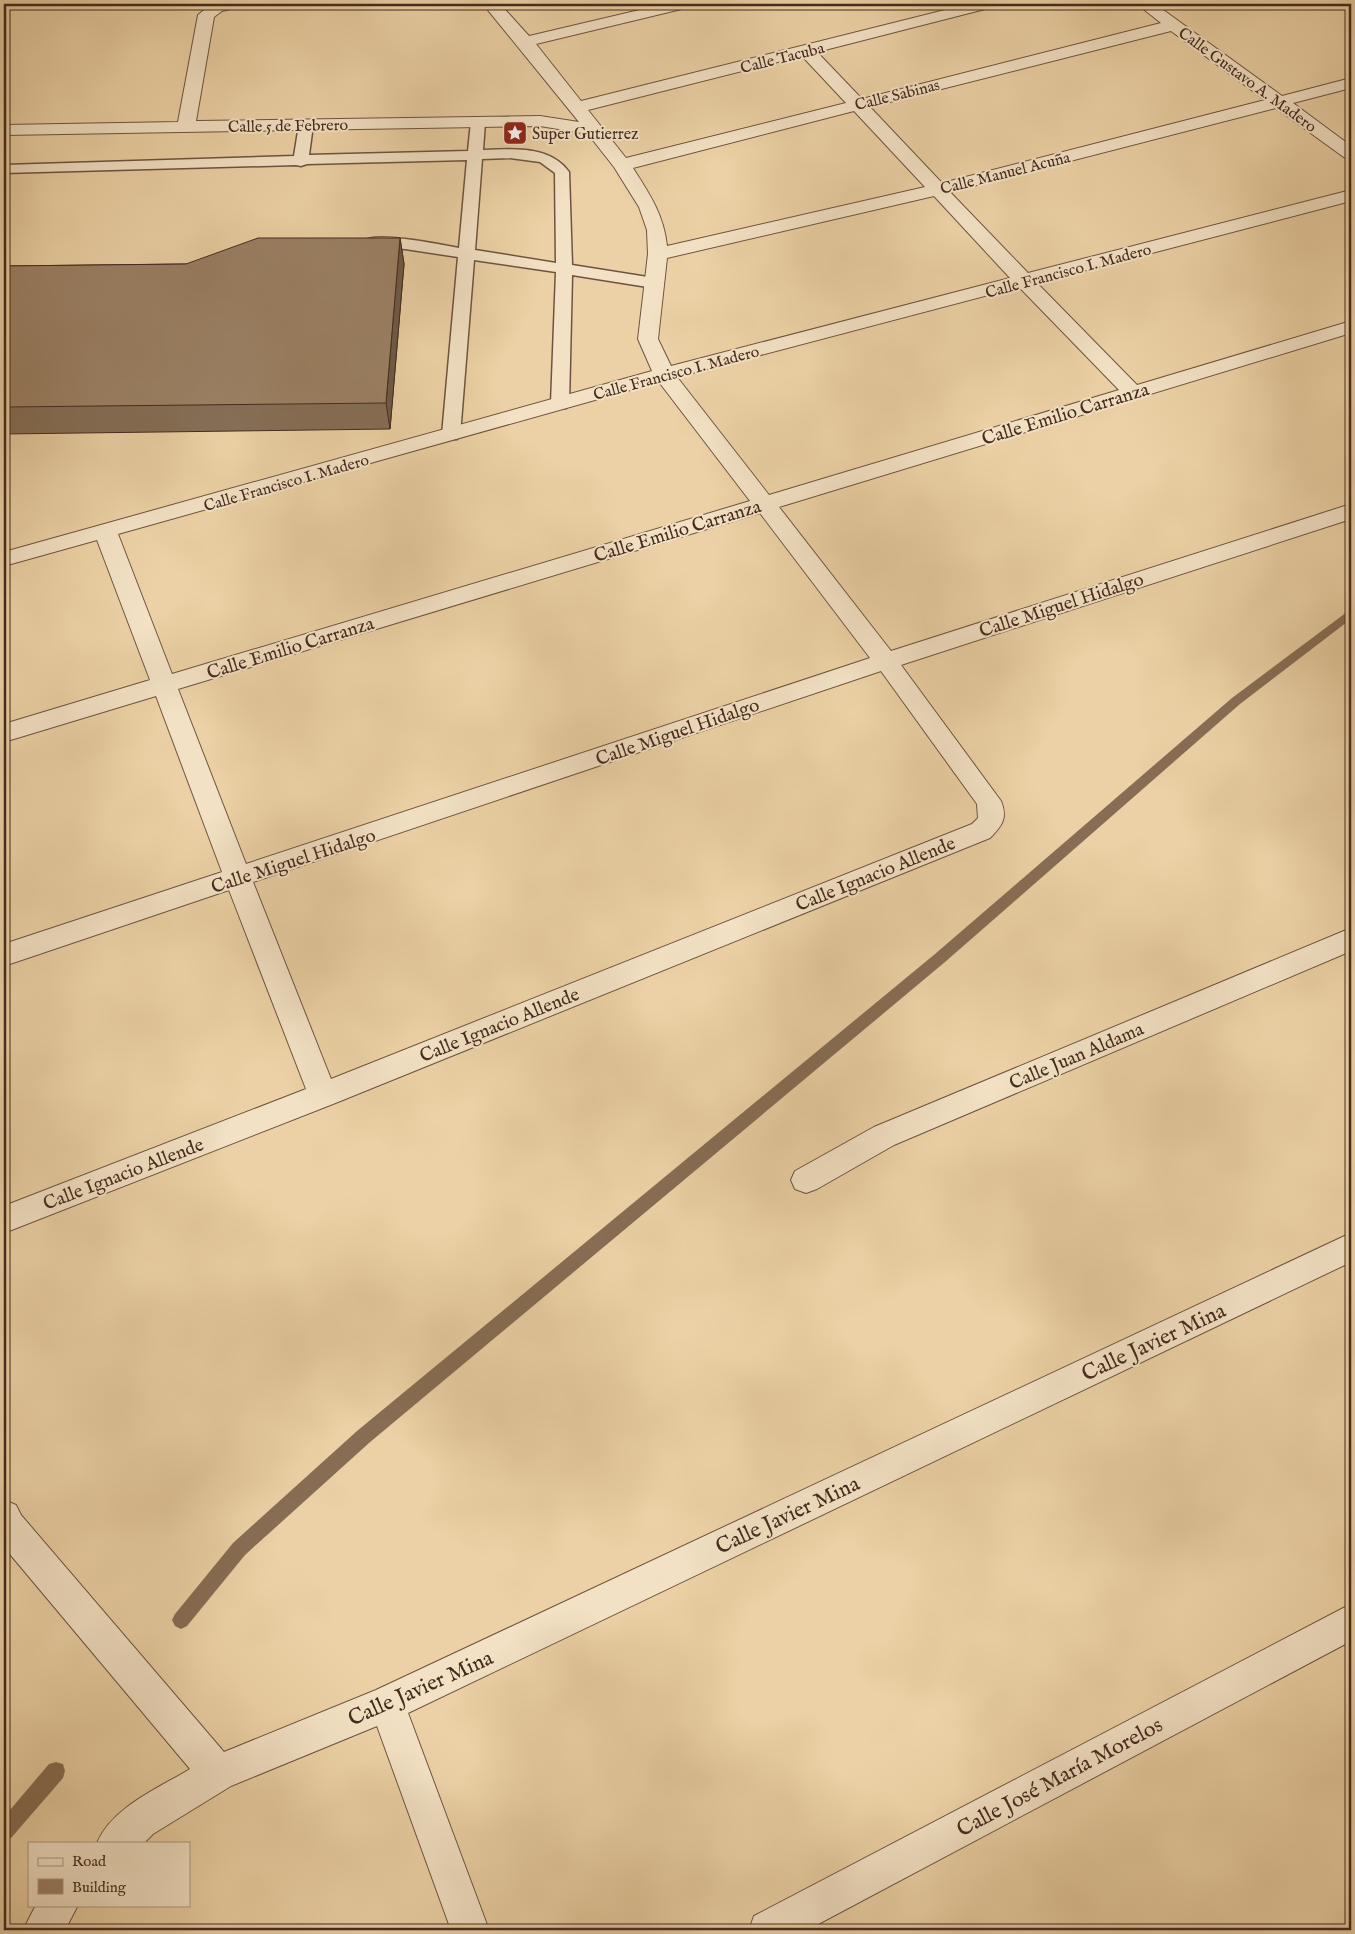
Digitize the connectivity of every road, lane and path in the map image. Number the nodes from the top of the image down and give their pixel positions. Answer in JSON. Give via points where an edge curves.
{"nodes":[{"id":1,"x":232,"y":4,"type":"edge"},
{"id":2,"x":491,"y":4,"type":"edge"},
{"id":3,"x":684,"y":4,"type":"edge"},
{"id":4,"x":988,"y":4,"type":"edge"},
{"id":5,"x":1145,"y":4,"type":"edge"},
{"id":6,"x":1173,"y":25,"type":"junction"},
{"id":7,"x":525,"y":42,"type":"junction"},
{"id":8,"x":807,"y":51,"type":"junction"},
{"id":9,"x":1351,"y":83,"type":"edge"},
{"id":10,"x":1281,"y":102,"type":"junction"},
{"id":11,"x":856,"y":104,"type":"junction"},
{"id":12,"x":574,"y":116,"type":"junction"},
{"id":13,"x":478,"y":122,"type":"junction"},
{"id":14,"x":306,"y":125,"type":"junction"},
{"id":15,"x":186,"y":127,"type":"junction"},
{"id":16,"x":4,"y":130,"type":"edge"},
{"id":17,"x":1351,"y":154,"type":"edge"},
{"id":18,"x":475,"y":155,"type":"junction"},
{"id":19,"x":301,"y":162,"type":"junction"},
{"id":20,"x":622,"y":164,"type":"junction"},
{"id":21,"x":4,"y":168,"type":"edge"},
{"id":22,"x":937,"y":190,"type":"junction"},
{"id":23,"x":1351,"y":195,"type":"edge"},
{"id":24,"x":352,"y":241,"type":"edge"},
{"id":25,"x":468,"y":253,"type":"junction"},
{"id":26,"x":658,"y":254,"type":"junction"},
{"id":27,"x":564,"y":268,"type":"junction"},
{"id":28,"x":1025,"y":282,"type":"junction"},
{"id":29,"x":654,"y":283,"type":"junction"},
{"id":30,"x":1351,"y":327,"type":"edge"},
{"id":31,"x":664,"y":374,"type":"junction"},
{"id":32,"x":1134,"y":393,"type":"junction"},
{"id":33,"x":560,"y":404,"type":"junction"},
{"id":34,"x":451,"y":435,"type":"junction"},
{"id":35,"x":764,"y":504,"type":"junction"},
{"id":36,"x":1351,"y":511,"type":"edge"},
{"id":37,"x":106,"y":533,"type":"junction"},
{"id":38,"x":4,"y":560,"type":"edge"},
{"id":39,"x":886,"y":661,"type":"junction"},
{"id":40,"x":164,"y":684,"type":"junction"},
{"id":41,"x":4,"y":733,"type":"edge"},
{"id":42,"x":238,"y":879,"type":"junction"},
{"id":43,"x":1351,"y":939,"type":"edge"},
{"id":44,"x":4,"y":955,"type":"edge"},
{"id":45,"x":323,"y":1095,"type":"junction"},
{"id":46,"x":806,"y":1180,"type":"dead end"},
{"id":47,"x":4,"y":1220,"type":"edge"},
{"id":48,"x":1351,"y":1247,"type":"edge"},
{"id":49,"x":4,"y":1517,"type":"edge"},
{"id":50,"x":1351,"y":1622,"type":"edge"},
{"id":51,"x":387,"y":1704,"type":"junction"},
{"id":52,"x":218,"y":1773,"type":"junction"},
{"id":53,"x":117,"y":1842,"type":"edge"},
{"id":54,"x":58,"y":1906,"type":"edge"},
{"id":55,"x":42,"y":1930,"type":"edge"},
{"id":56,"x":470,"y":1930,"type":"edge"},
{"id":57,"x":768,"y":1930,"type":"edge"}],
"edges":[{"from":1,"to":15,"type":"street","via":[[217,7],[206,15]]},
{"from":2,"to":7,"type":"street"},
{"from":3,"to":7,"type":"street"},
{"from":4,"to":8,"type":"street","name":"Calle Tacuba"},
{"from":5,"to":6,"type":"street","name":"Calle Gustavo A. Madero"},
{"from":6,"to":10,"type":"street","name":"Calle Gustavo A. Madero"},
{"from":6,"to":11,"type":"street","name":"Calle Sabinas"},
{"from":7,"to":12,"type":"street"},
{"from":8,"to":11,"type":"street"},
{"from":8,"to":12,"type":"street","name":"Calle Tacuba"},
{"from":9,"to":10,"type":"street","name":"Calle Manuel Acuña"},
{"from":10,"to":17,"type":"street","name":"Calle Gustavo A. Madero"},
{"from":10,"to":22,"type":"street","name":"Calle Manuel Acuña"},
{"from":11,"to":20,"type":"street","name":"Calle Sabinas"},
{"from":11,"to":22,"type":"street"},
{"from":12,"to":13,"type":"street","name":"Calle 5 de Febrero","via":[[540,122]]},
{"from":12,"to":20,"type":"street","via":[[592,129]]},
{"from":13,"to":14,"type":"street","name":"Calle 5 de Febrero"},
{"from":13,"to":18,"type":"lane"},
{"from":14,"to":15,"type":"street","name":"Calle 5 de Febrero"},
{"from":14,"to":19,"type":"lane"},
{"from":15,"to":16,"type":"street","name":"Calle 5 de Febrero"},
{"from":18,"to":19,"type":"lane"},
{"from":18,"to":25,"type":"lane"},
{"from":18,"to":27,"type":"lane","via":[[528,156],[557,163],[562,172]]},
{"from":19,"to":21,"type":"lane"},
{"from":20,"to":26,"type":"street","via":[[648,207],[656,230]]},
{"from":22,"to":26,"type":"street","name":"Calle Manuel Acuña"},
{"from":22,"to":28,"type":"street"},
{"from":23,"to":28,"type":"street","name":"Calle Francisco I. Madero"},
{"from":24,"to":25,"type":"lane"},
{"from":25,"to":27,"type":"lane"},
{"from":25,"to":34,"type":"lane"},
{"from":26,"to":29,"type":"street"},
{"from":27,"to":29,"type":"lane"},
{"from":27,"to":33,"type":"lane"},
{"from":28,"to":31,"type":"street","name":"Calle Francisco I. Madero"},
{"from":28,"to":32,"type":"street"},
{"from":29,"to":31,"type":"street","via":[[648,339]]},
{"from":30,"to":32,"type":"street","name":"Calle Emilio Carranza"},
{"from":31,"to":33,"type":"street","name":"Calle Francisco I. Madero"},
{"from":31,"to":35,"type":"street"},
{"from":32,"to":35,"type":"street","name":"Calle Emilio Carranza"},
{"from":33,"to":34,"type":"street","name":"Calle Francisco I. Madero"},
{"from":34,"to":37,"type":"street","name":"Calle Francisco I. Madero"},
{"from":35,"to":39,"type":"street"},
{"from":35,"to":40,"type":"street","name":"Calle Emilio Carranza"},
{"from":36,"to":39,"type":"street","name":"Calle Miguel Hidalgo"},
{"from":37,"to":38,"type":"street","name":"Calle Francisco I. Madero"},
{"from":37,"to":40,"type":"street"},
{"from":39,"to":42,"type":"street","name":"Calle Miguel Hidalgo"},
{"from":39,"to":45,"type":"street","name":"Calle Ignacio Allende","via":[[988,801],[992,811],[991,822],[981,831]]},
{"from":40,"to":41,"type":"street","name":"Calle Emilio Carranza"},
{"from":40,"to":42,"type":"street"},
{"from":42,"to":44,"type":"street","name":"Calle Miguel Hidalgo"},
{"from":42,"to":45,"type":"street"},
{"from":43,"to":46,"type":"street","name":"Calle Juan Aldama","via":[[884,1136]]},
{"from":45,"to":47,"type":"street","name":"Calle Ignacio Allende"},
{"from":48,"to":51,"type":"street","name":"Calle Javier Mina"},
{"from":49,"to":52,"type":"street","via":[[9,1527]]},
{"from":50,"to":57,"type":"street","name":"Calle José María Morelos"},
{"from":51,"to":52,"type":"street","name":"Calle Javier Mina"},
{"from":51,"to":56,"type":"street"},
{"from":52,"to":53,"type":"street","name":"Calle Javier Mina","via":[[140,1821]]},
{"from":54,"to":55,"type":"street"}]}
